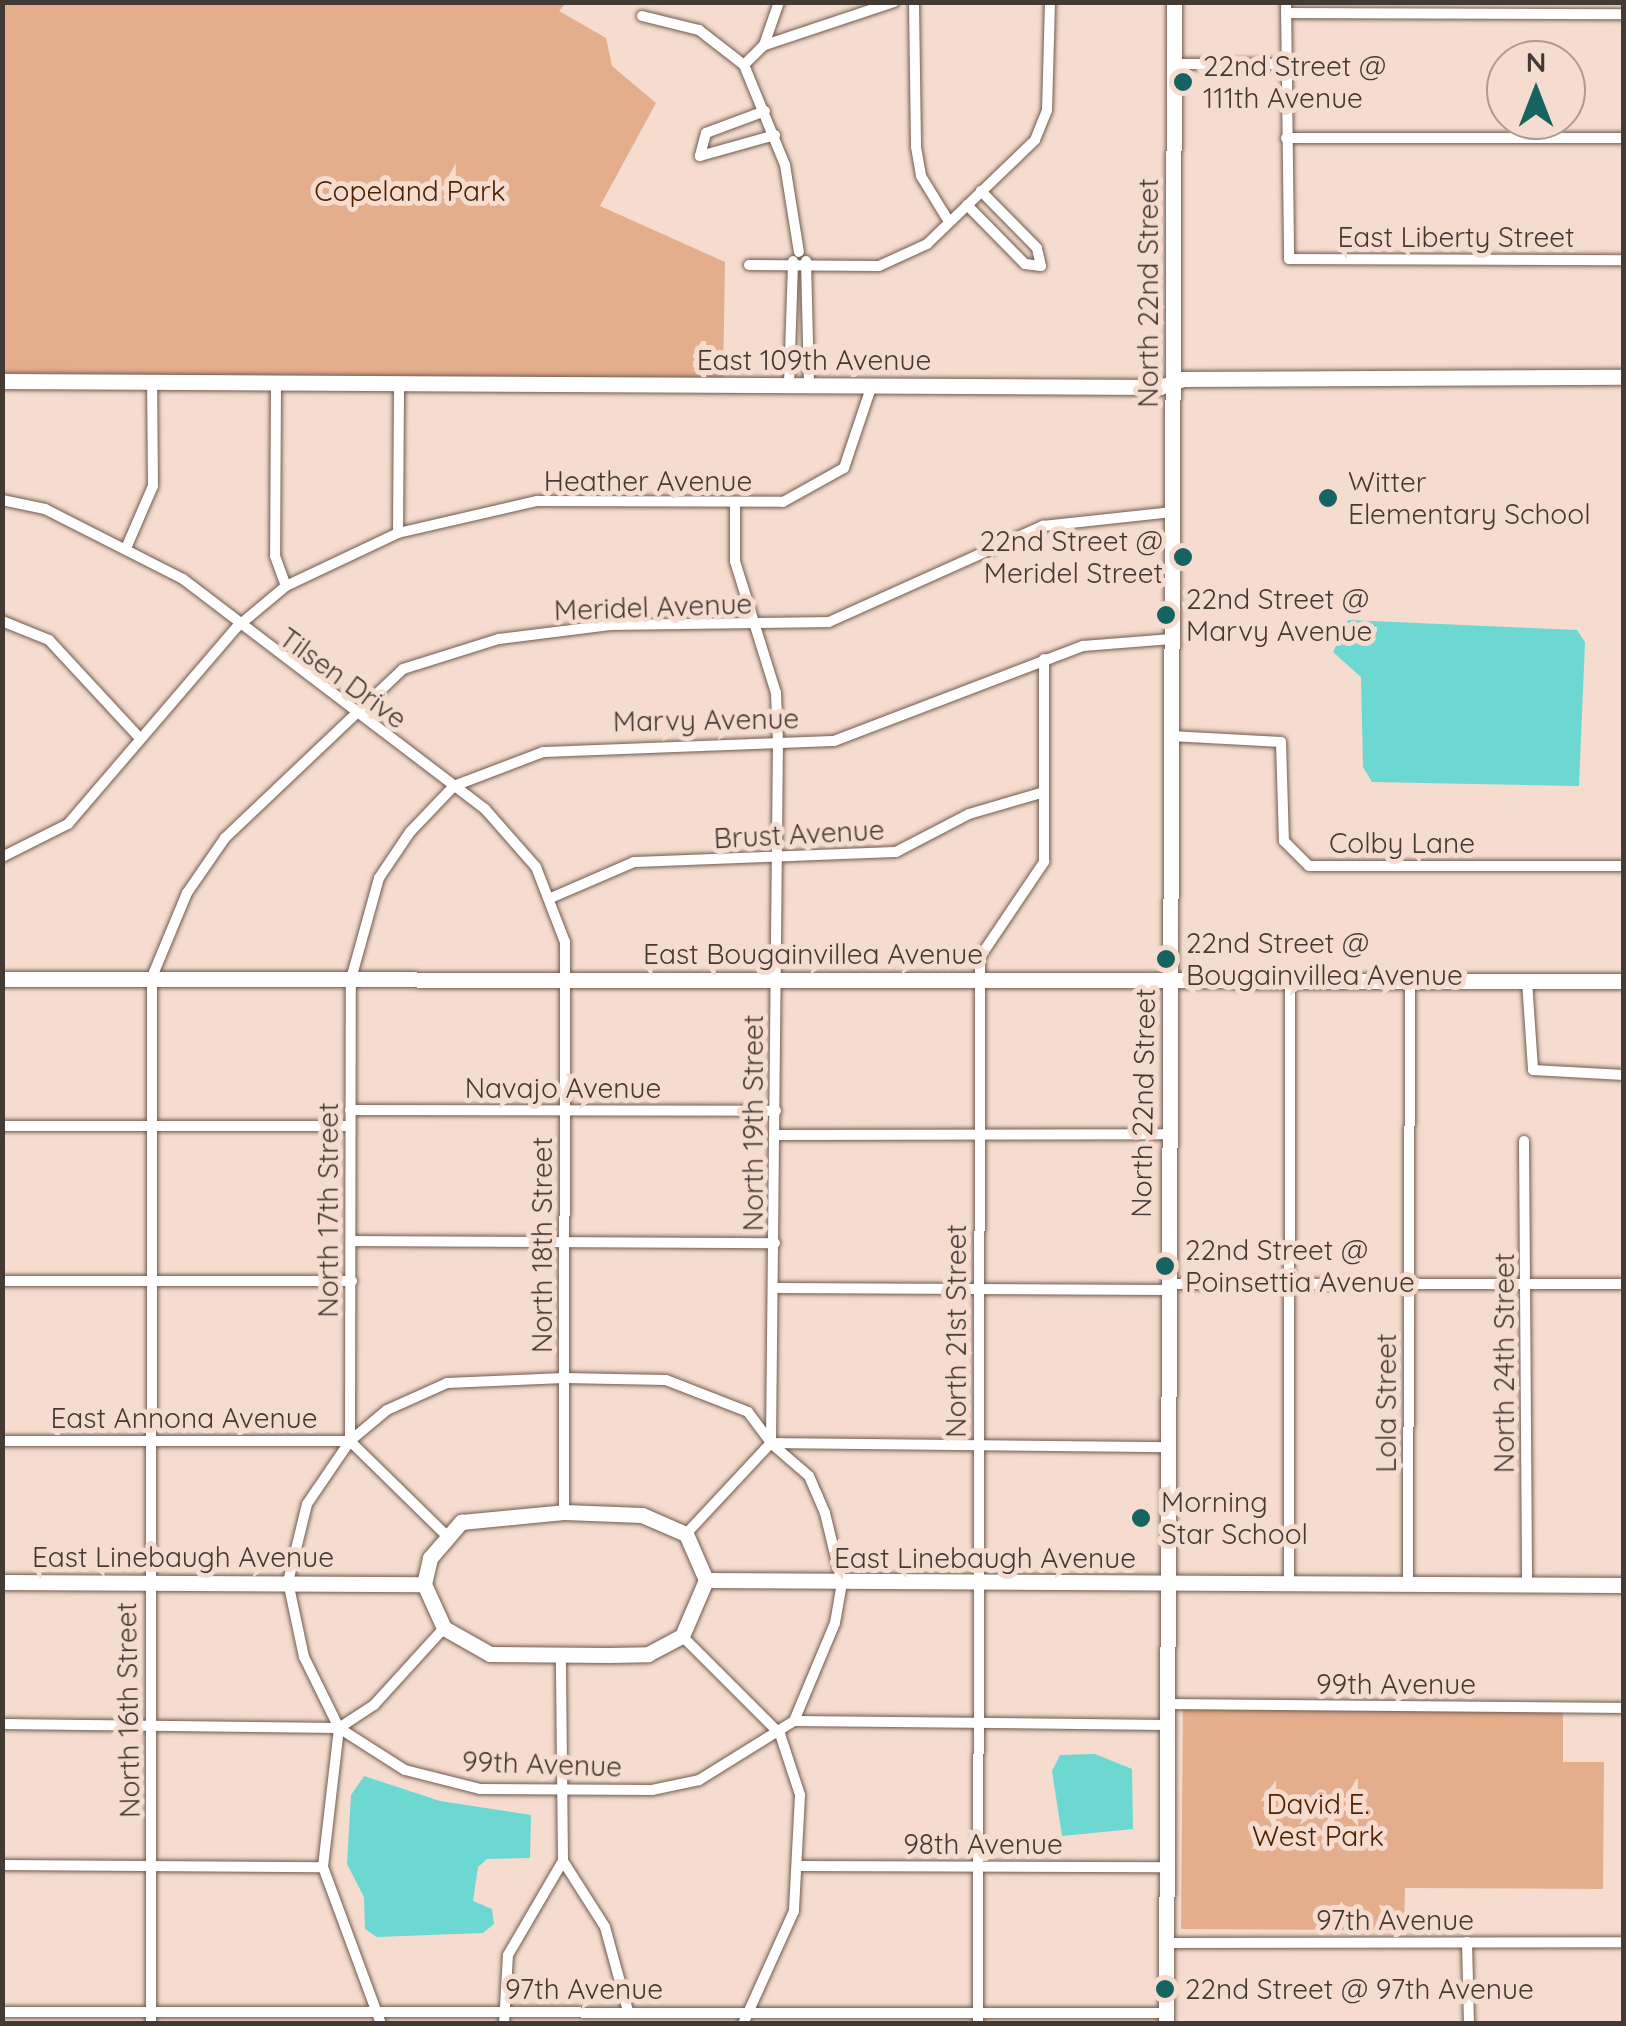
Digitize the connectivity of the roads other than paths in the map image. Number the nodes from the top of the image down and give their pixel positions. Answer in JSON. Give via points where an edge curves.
{"nodes":[{"id":1,"x":779,"y":2,"type":"edge"},
{"id":2,"x":894,"y":2,"type":"edge"},
{"id":3,"x":914,"y":2,"type":"edge"},
{"id":4,"x":1050,"y":2,"type":"edge"},
{"id":5,"x":1174,"y":2,"type":"edge"},
{"id":6,"x":1286,"y":8,"type":"edge"},
{"id":7,"x":1624,"y":14,"type":"edge"},
{"id":8,"x":642,"y":16,"type":"dead end"},
{"id":9,"x":764,"y":45,"type":"junction"},
{"id":10,"x":1174,"y":64,"type":"junction"},
{"id":11,"x":1286,"y":64,"type":"junction"},
{"id":12,"x":744,"y":65,"type":"junction"},
{"id":13,"x":766,"y":111,"type":"junction"},
{"id":14,"x":774,"y":135,"type":"junction"},
{"id":15,"x":1286,"y":138,"type":"junction"},
{"id":16,"x":1624,"y":138,"type":"edge"},
{"id":17,"x":981,"y":191,"type":"junction"},
{"id":18,"x":967,"y":205,"type":"junction"},
{"id":19,"x":948,"y":220,"type":"junction"},
{"id":20,"x":799,"y":252,"type":"junction"},
{"id":21,"x":1624,"y":260,"type":"edge"},
{"id":22,"x":748,"y":265,"type":"dead end"},
{"id":23,"x":790,"y":265,"type":"junction"},
{"id":24,"x":809,"y":266,"type":"junction"},
{"id":25,"x":1624,"y":378,"type":"edge"},
{"id":26,"x":2,"y":382,"type":"edge"},
{"id":27,"x":152,"y":382,"type":"junction"},
{"id":28,"x":1172,"y":382,"type":"junction"},
{"id":29,"x":276,"y":383,"type":"junction"},
{"id":30,"x":399,"y":384,"type":"junction"},
{"id":31,"x":789,"y":384,"type":"junction"},
{"id":32,"x":809,"y":384,"type":"junction"},
{"id":33,"x":872,"y":385,"type":"junction"},
{"id":34,"x":2,"y":500,"type":"edge"},
{"id":35,"x":735,"y":505,"type":"junction"},
{"id":36,"x":1172,"y":512,"type":"junction"},
{"id":37,"x":398,"y":532,"type":"junction"},
{"id":38,"x":127,"y":546,"type":"junction"},
{"id":39,"x":286,"y":586,"type":"junction"},
{"id":40,"x":2,"y":621,"type":"edge"},
{"id":41,"x":758,"y":625,"type":"junction"},
{"id":42,"x":237,"y":628,"type":"junction"},
{"id":43,"x":1172,"y":639,"type":"junction"},
{"id":44,"x":1044,"y":659,"type":"junction"},
{"id":45,"x":352,"y":712,"type":"junction"},
{"id":46,"x":138,"y":736,"type":"junction"},
{"id":47,"x":1171,"y":736,"type":"junction"},
{"id":48,"x":778,"y":743,"type":"junction"},
{"id":49,"x":454,"y":786,"type":"junction"},
{"id":50,"x":1044,"y":792,"type":"junction"},
{"id":51,"x":2,"y":857,"type":"edge"},
{"id":52,"x":778,"y":863,"type":"junction"},
{"id":53,"x":1624,"y":866,"type":"edge"},
{"id":54,"x":553,"y":897,"type":"junction"},
{"id":55,"x":152,"y":977,"type":"junction"},
{"id":56,"x":351,"y":978,"type":"junction"},
{"id":57,"x":564,"y":978,"type":"junction"},
{"id":58,"x":2,"y":979,"type":"edge"},
{"id":59,"x":776,"y":979,"type":"junction"},
{"id":60,"x":980,"y":979,"type":"junction"},
{"id":61,"x":1527,"y":980,"type":"junction"},
{"id":62,"x":1290,"y":981,"type":"junction"},
{"id":63,"x":1410,"y":981,"type":"junction"},
{"id":64,"x":1624,"y":981,"type":"edge"},
{"id":65,"x":1170,"y":982,"type":"junction"},
{"id":66,"x":1624,"y":1075,"type":"edge"},
{"id":67,"x":350,"y":1110,"type":"junction"},
{"id":68,"x":565,"y":1110,"type":"junction"},
{"id":69,"x":776,"y":1111,"type":"junction"},
{"id":70,"x":151,"y":1125,"type":"junction"},
{"id":71,"x":2,"y":1126,"type":"edge"},
{"id":72,"x":350,"y":1126,"type":"junction"},
{"id":73,"x":980,"y":1134,"type":"junction"},
{"id":74,"x":1168,"y":1134,"type":"junction"},
{"id":75,"x":776,"y":1135,"type":"junction"},
{"id":76,"x":1524,"y":1141,"type":"dead end"},
{"id":77,"x":352,"y":1241,"type":"junction"},
{"id":78,"x":564,"y":1242,"type":"junction"},
{"id":79,"x":775,"y":1242,"type":"junction"},
{"id":80,"x":2,"y":1281,"type":"edge"},
{"id":81,"x":155,"y":1281,"type":"junction"},
{"id":82,"x":352,"y":1281,"type":"junction"},
{"id":83,"x":1290,"y":1284,"type":"junction"},
{"id":84,"x":1410,"y":1284,"type":"junction"},
{"id":85,"x":1527,"y":1284,"type":"junction"},
{"id":86,"x":1624,"y":1284,"type":"edge"},
{"id":87,"x":1166,"y":1287,"type":"junction"},
{"id":88,"x":777,"y":1288,"type":"junction"},
{"id":89,"x":978,"y":1289,"type":"junction"},
{"id":90,"x":564,"y":1378,"type":"junction"},
{"id":91,"x":2,"y":1441,"type":"edge"},
{"id":92,"x":153,"y":1441,"type":"junction"},
{"id":93,"x":350,"y":1441,"type":"junction"},
{"id":94,"x":772,"y":1443,"type":"junction"},
{"id":95,"x":978,"y":1446,"type":"junction"},
{"id":96,"x":1167,"y":1447,"type":"junction"},
{"id":97,"x":564,"y":1512,"type":"junction"},
{"id":98,"x":445,"y":1534,"type":"junction"},
{"id":99,"x":686,"y":1534,"type":"junction"},
{"id":100,"x":706,"y":1580,"type":"junction"},
{"id":101,"x":2,"y":1582,"type":"edge"},
{"id":102,"x":149,"y":1582,"type":"junction"},
{"id":103,"x":288,"y":1582,"type":"junction"},
{"id":104,"x":842,"y":1583,"type":"junction"},
{"id":105,"x":976,"y":1583,"type":"junction"},
{"id":106,"x":424,"y":1584,"type":"junction"},
{"id":107,"x":1168,"y":1584,"type":"junction"},
{"id":108,"x":1408,"y":1585,"type":"junction"},
{"id":109,"x":1527,"y":1585,"type":"junction"},
{"id":110,"x":1624,"y":1585,"type":"edge"},
{"id":111,"x":1289,"y":1586,"type":"junction"},
{"id":112,"x":444,"y":1628,"type":"junction"},
{"id":113,"x":682,"y":1636,"type":"junction"},
{"id":114,"x":561,"y":1655,"type":"junction"},
{"id":115,"x":1168,"y":1704,"type":"junction"},
{"id":116,"x":1624,"y":1708,"type":"edge"},
{"id":117,"x":794,"y":1721,"type":"junction"},
{"id":118,"x":976,"y":1722,"type":"junction"},
{"id":119,"x":2,"y":1724,"type":"edge"},
{"id":120,"x":151,"y":1725,"type":"junction"},
{"id":121,"x":1167,"y":1725,"type":"junction"},
{"id":122,"x":339,"y":1728,"type":"junction"},
{"id":123,"x":780,"y":1734,"type":"junction"},
{"id":124,"x":563,"y":1792,"type":"junction"},
{"id":125,"x":563,"y":1861,"type":"junction"},
{"id":126,"x":2,"y":1865,"type":"edge"},
{"id":127,"x":800,"y":1866,"type":"junction"},
{"id":128,"x":152,"y":1867,"type":"junction"},
{"id":129,"x":323,"y":1867,"type":"junction"},
{"id":130,"x":976,"y":1867,"type":"junction"},
{"id":131,"x":1166,"y":1867,"type":"junction"},
{"id":132,"x":1467,"y":1942,"type":"junction"},
{"id":133,"x":1624,"y":1942,"type":"edge"},
{"id":134,"x":1166,"y":1944,"type":"junction"},
{"id":135,"x":628,"y":2011,"type":"junction"},
{"id":136,"x":2,"y":2012,"type":"edge"},
{"id":137,"x":152,"y":2018,"type":"edge"},
{"id":138,"x":381,"y":2018,"type":"edge"},
{"id":139,"x":504,"y":2018,"type":"edge"},
{"id":140,"x":743,"y":2018,"type":"edge"},
{"id":141,"x":978,"y":2018,"type":"edge"},
{"id":142,"x":1166,"y":2018,"type":"edge"},
{"id":143,"x":1468,"y":2024,"type":"edge"}],
"edges":[{"from":1,"to":9,"type":"street"},
{"from":2,"to":9,"type":"street"},
{"from":3,"to":19,"type":"street","via":[[916,147],[921,176]]},
{"from":4,"to":17,"type":"street","via":[[1047,110],[1035,140]]},
{"from":5,"to":10,"type":"street","name":"North 22nd Street"},
{"from":6,"to":7,"type":"street"},
{"from":6,"to":11,"type":"street"},
{"from":8,"to":12,"type":"street","via":[[698,30]]},
{"from":9,"to":12,"type":"street"},
{"from":10,"to":11,"type":"street"},
{"from":10,"to":28,"type":"street","name":"North 22nd Street"},
{"from":11,"to":15,"type":"street"},
{"from":12,"to":13,"type":"street"},
{"from":13,"to":14,"type":"street"},
{"from":13,"to":14,"type":"street","via":[[706,133],[700,156]]},
{"from":14,"to":20,"type":"street"},
{"from":15,"to":16,"type":"street"},
{"from":15,"to":21,"type":"street","name":"East Liberty Street","via":[[1288,259]]},
{"from":17,"to":18,"type":"street"},
{"from":17,"to":18,"type":"street","via":[[1038,248],[1041,266],[1025,264]]},
{"from":18,"to":19,"type":"street"},
{"from":19,"to":24,"type":"street","via":[[904,260]]},
{"from":20,"to":23,"type":"street"},
{"from":20,"to":24,"type":"street"},
{"from":22,"to":23,"type":"street"},
{"from":23,"to":24,"type":"street"},
{"from":23,"to":31,"type":"street"},
{"from":24,"to":32,"type":"street"},
{"from":25,"to":28,"type":"street","name":"East 109th Avenue"},
{"from":26,"to":27,"type":"street","name":"East 109th Avenue"},
{"from":27,"to":29,"type":"street","name":"East 109th Avenue"},
{"from":27,"to":38,"type":"street","via":[[153,486]]},
{"from":28,"to":33,"type":"street","name":"East 109th Avenue"},
{"from":28,"to":36,"type":"street","name":"North 22nd Street"},
{"from":29,"to":30,"type":"street","name":"East 109th Avenue"},
{"from":29,"to":39,"type":"street","via":[[275,556]]},
{"from":30,"to":31,"type":"street","name":"East 109th Avenue"},
{"from":30,"to":37,"type":"street"},
{"from":31,"to":32,"type":"street","name":"East 109th Avenue"},
{"from":32,"to":33,"type":"street","name":"East 109th Avenue"},
{"from":33,"to":35,"type":"street","name":"Heather Avenue","via":[[854,451],[826,484],[784,502]]},
{"from":34,"to":38,"type":"street","name":"Tilsen Drive"},
{"from":35,"to":37,"type":"street","name":"Heather Avenue","via":[[537,502]]},
{"from":35,"to":41,"type":"street","name":"North 19th Street","via":[[735,561]]},
{"from":36,"to":41,"type":"street","name":"Meridel Avenue","via":[[1042,526],[855,614]]},
{"from":36,"to":43,"type":"street","name":"North 22nd Street"},
{"from":37,"to":39,"type":"street","name":"Heather Avenue"},
{"from":38,"to":42,"type":"street","name":"Tilsen Drive","via":[[183,579]]},
{"from":39,"to":42,"type":"street","name":"Heather Avenue"},
{"from":40,"to":46,"type":"street","via":[[49,640]]},
{"from":41,"to":45,"type":"street","name":"Meridel Avenue","via":[[612,625],[499,639],[403,668]]},
{"from":41,"to":48,"type":"street","name":"North 19th Street"},
{"from":42,"to":45,"type":"street","name":"Tilsen Drive"},
{"from":42,"to":46,"type":"street","name":"Heather Avenue"},
{"from":43,"to":44,"type":"street","name":"Marvy Avenue"},
{"from":43,"to":47,"type":"street","name":"North 22nd Street"},
{"from":44,"to":48,"type":"street","name":"Marvy Avenue","via":[[880,730]]},
{"from":44,"to":50,"type":"street","name":"North 21st Street"},
{"from":45,"to":49,"type":"street","name":"Tilsen Drive"},
{"from":45,"to":55,"type":"street","name":"Meridel Avenue","via":[[225,838],[187,893]]},
{"from":46,"to":51,"type":"street","name":"Heather Avenue","via":[[68,824]]},
{"from":47,"to":53,"type":"street","name":"Colby Lane","via":[[1281,742],[1284,841],[1310,866]]},
{"from":47,"to":65,"type":"street","name":"North 22nd Street"},
{"from":48,"to":49,"type":"street","name":"Marvy Avenue","via":[[607,743],[543,752]]},
{"from":48,"to":52,"type":"street","name":"North 19th Street"},
{"from":49,"to":54,"type":"street","name":"Tilsen Drive","via":[[518,844]]},
{"from":49,"to":56,"type":"street","name":"Marvy Avenue","via":[[379,878]]},
{"from":50,"to":52,"type":"street","name":"Brust Avenue","via":[[969,814],[896,852]]},
{"from":50,"to":60,"type":"street","name":"North 21st Street","via":[[1044,862],[980,957]]},
{"from":52,"to":54,"type":"street","name":"Brust Avenue","via":[[634,862]]},
{"from":52,"to":59,"type":"street","name":"North 19th Street"},
{"from":54,"to":57,"type":"street","name":"Tilsen Drive"},
{"from":55,"to":56,"type":"street","name":"East Bougainvillea Avenue"},
{"from":55,"to":58,"type":"street","name":"East Bougainvillea Avenue"},
{"from":55,"to":70,"type":"street","name":"North 16th Street"},
{"from":56,"to":57,"type":"street","name":"East Bougainvillea Avenue"},
{"from":56,"to":67,"type":"street","name":"North 17th Street"},
{"from":57,"to":59,"type":"street","name":"East Bougainvillea Avenue"},
{"from":57,"to":68,"type":"street","name":"North 18th Street"},
{"from":59,"to":60,"type":"street","name":"East Bougainvillea Avenue"},
{"from":59,"to":69,"type":"street","name":"North 19th Street"},
{"from":60,"to":65,"type":"street","name":"East Bougainvillea Avenue"},
{"from":60,"to":73,"type":"street","name":"North 21st Street"},
{"from":61,"to":63,"type":"street","name":"East Bougainvillea Avenue"},
{"from":61,"to":64,"type":"street","name":"East Bougainvillea Avenue"},
{"from":61,"to":66,"type":"street","via":[[1533,1070]]},
{"from":62,"to":63,"type":"street","name":"East Bougainvillea Avenue"},
{"from":62,"to":65,"type":"street","name":"East Bougainvillea Avenue"},
{"from":62,"to":83,"type":"street"},
{"from":63,"to":84,"type":"street","name":"Lola Street"},
{"from":65,"to":74,"type":"street","name":"North 22nd Street"},
{"from":67,"to":68,"type":"street","name":"Navajo Avenue"},
{"from":67,"to":72,"type":"street","name":"North 17th Street"},
{"from":68,"to":69,"type":"street","name":"Navajo Avenue"},
{"from":68,"to":78,"type":"street","name":"North 18th Street"},
{"from":69,"to":75,"type":"street","name":"North 19th Street"},
{"from":70,"to":71,"type":"street"},
{"from":70,"to":72,"type":"street"},
{"from":70,"to":81,"type":"street","name":"North 16th Street"},
{"from":72,"to":77,"type":"street","name":"North 17th Street"},
{"from":73,"to":74,"type":"street"},
{"from":73,"to":75,"type":"street"},
{"from":73,"to":89,"type":"street","name":"North 21st Street"},
{"from":74,"to":87,"type":"street","name":"North 22nd Street"},
{"from":75,"to":79,"type":"street","name":"North 19th Street"},
{"from":76,"to":85,"type":"street","name":"North 24th Street"},
{"from":77,"to":78,"type":"street"},
{"from":77,"to":82,"type":"street","name":"North 17th Street"},
{"from":78,"to":79,"type":"street"},
{"from":78,"to":90,"type":"street","name":"North 18th Street"},
{"from":79,"to":88,"type":"street","name":"North 19th Street"},
{"from":80,"to":81,"type":"street"},
{"from":81,"to":82,"type":"street"},
{"from":81,"to":92,"type":"street","name":"North 16th Street"},
{"from":82,"to":93,"type":"street","name":"North 17th Street"},
{"from":83,"to":84,"type":"street"},
{"from":83,"to":87,"type":"street"},
{"from":83,"to":111,"type":"street"},
{"from":84,"to":85,"type":"street"},
{"from":84,"to":108,"type":"street","name":"Lola Street"},
{"from":85,"to":86,"type":"street"},
{"from":85,"to":109,"type":"street","name":"North 24th Street"},
{"from":87,"to":89,"type":"street"},
{"from":87,"to":96,"type":"street","name":"North 22nd Street"},
{"from":88,"to":89,"type":"street"},
{"from":88,"to":94,"type":"street","name":"North 19th Street"},
{"from":89,"to":95,"type":"street","name":"North 21st Street"},
{"from":90,"to":93,"type":"street","name":"East Annona Avenue","via":[[448,1383],[387,1410]]},
{"from":90,"to":94,"type":"street","name":"East Annona Avenue","via":[[666,1380],[748,1412]]},
{"from":90,"to":97,"type":"street","name":"North 18th Street"},
{"from":91,"to":92,"type":"street","name":"East Annona Avenue"},
{"from":92,"to":93,"type":"street","name":"East Annona Avenue"},
{"from":92,"to":102,"type":"street","name":"North 16th Street"},
{"from":93,"to":98,"type":"street"},
{"from":93,"to":103,"type":"street","via":[[307,1504]]},
{"from":94,"to":95,"type":"street"},
{"from":94,"to":99,"type":"street"},
{"from":94,"to":104,"type":"street","name":"East Annona Avenue","via":[[808,1476]]},
{"from":95,"to":96,"type":"street"},
{"from":95,"to":105,"type":"street","name":"North 21st Street"},
{"from":96,"to":107,"type":"street","name":"North 22nd Street"},
{"from":97,"to":98,"type":"street","via":[[482,1516]]},
{"from":97,"to":99,"type":"street","via":[[642,1516]]},
{"from":98,"to":106,"type":"street"},
{"from":99,"to":100,"type":"street"},
{"from":100,"to":104,"type":"street","name":"East Linebaugh Avenue"},
{"from":100,"to":113,"type":"street"},
{"from":101,"to":102,"type":"street","name":"East Linebaugh Avenue"},
{"from":102,"to":103,"type":"street","name":"East Linebaugh Avenue"},
{"from":102,"to":120,"type":"street","name":"North 16th Street"},
{"from":103,"to":106,"type":"street","name":"East Linebaugh Avenue"},
{"from":103,"to":122,"type":"street","via":[[304,1657]]},
{"from":104,"to":105,"type":"street","name":"East Linebaugh Avenue"},
{"from":104,"to":117,"type":"street"},
{"from":105,"to":107,"type":"street","name":"East Linebaugh Avenue"},
{"from":105,"to":118,"type":"street","name":"North 21st Street"},
{"from":106,"to":112,"type":"street"},
{"from":107,"to":111,"type":"street","name":"East Linebaugh Avenue"},
{"from":107,"to":115,"type":"street","name":"North 22nd Street"},
{"from":108,"to":109,"type":"street","name":"East Linebaugh Avenue"},
{"from":108,"to":111,"type":"street","name":"East Linebaugh Avenue"},
{"from":109,"to":110,"type":"street","name":"East Linebaugh Avenue"},
{"from":112,"to":114,"type":"street","via":[[490,1654]]},
{"from":112,"to":122,"type":"street","via":[[374,1705]]},
{"from":113,"to":114,"type":"street","via":[[648,1654]]},
{"from":113,"to":123,"type":"street"},
{"from":114,"to":124,"type":"street"},
{"from":115,"to":116,"type":"street","name":"99th Avenue"},
{"from":115,"to":121,"type":"street","name":"North 22nd Street"},
{"from":117,"to":118,"type":"street"},
{"from":117,"to":123,"type":"street","name":"99th Avenue"},
{"from":118,"to":121,"type":"street"},
{"from":118,"to":130,"type":"street","name":"North 21st Street"},
{"from":119,"to":120,"type":"street","name":"99th Avenue"},
{"from":120,"to":122,"type":"street","name":"99th Avenue"},
{"from":120,"to":128,"type":"street","name":"North 16th Street"},
{"from":121,"to":131,"type":"street","name":"North 22nd Street"},
{"from":122,"to":124,"type":"street","name":"99th Avenue","via":[[440,1781]]},
{"from":122,"to":129,"type":"street"},
{"from":123,"to":124,"type":"street","name":"99th Avenue","via":[[700,1780]]},
{"from":123,"to":127,"type":"street","via":[[800,1795]]},
{"from":124,"to":125,"type":"street"},
{"from":125,"to":135,"type":"street","via":[[606,1927]]},
{"from":125,"to":139,"type":"street","via":[[521,1918]]},
{"from":126,"to":128,"type":"street"},
{"from":127,"to":130,"type":"street","name":"98th Avenue"},
{"from":127,"to":140,"type":"street","via":[[794,1911]]},
{"from":128,"to":129,"type":"street"},
{"from":128,"to":137,"type":"street","name":"North 16th Street"},
{"from":129,"to":138,"type":"street"},
{"from":130,"to":131,"type":"street","name":"98th Avenue"},
{"from":130,"to":141,"type":"street","name":"North 21st Street"},
{"from":131,"to":134,"type":"street","name":"North 22nd Street"},
{"from":132,"to":133,"type":"street","name":"97th Avenue"},
{"from":132,"to":134,"type":"street","name":"97th Avenue"},
{"from":132,"to":143,"type":"street"},
{"from":134,"to":142,"type":"street","name":"North 22nd Street"},
{"from":135,"to":139,"type":"street","name":"97th Avenue"},
{"from":135,"to":140,"type":"street","name":"97th Avenue"},
{"from":136,"to":137,"type":"street","name":"97th Avenue"},
{"from":137,"to":138,"type":"street","name":"97th Avenue"},
{"from":138,"to":139,"type":"street","name":"97th Avenue"},
{"from":140,"to":141,"type":"street","name":"97th Avenue"},
{"from":141,"to":142,"type":"street","name":"97th Avenue"}]}
